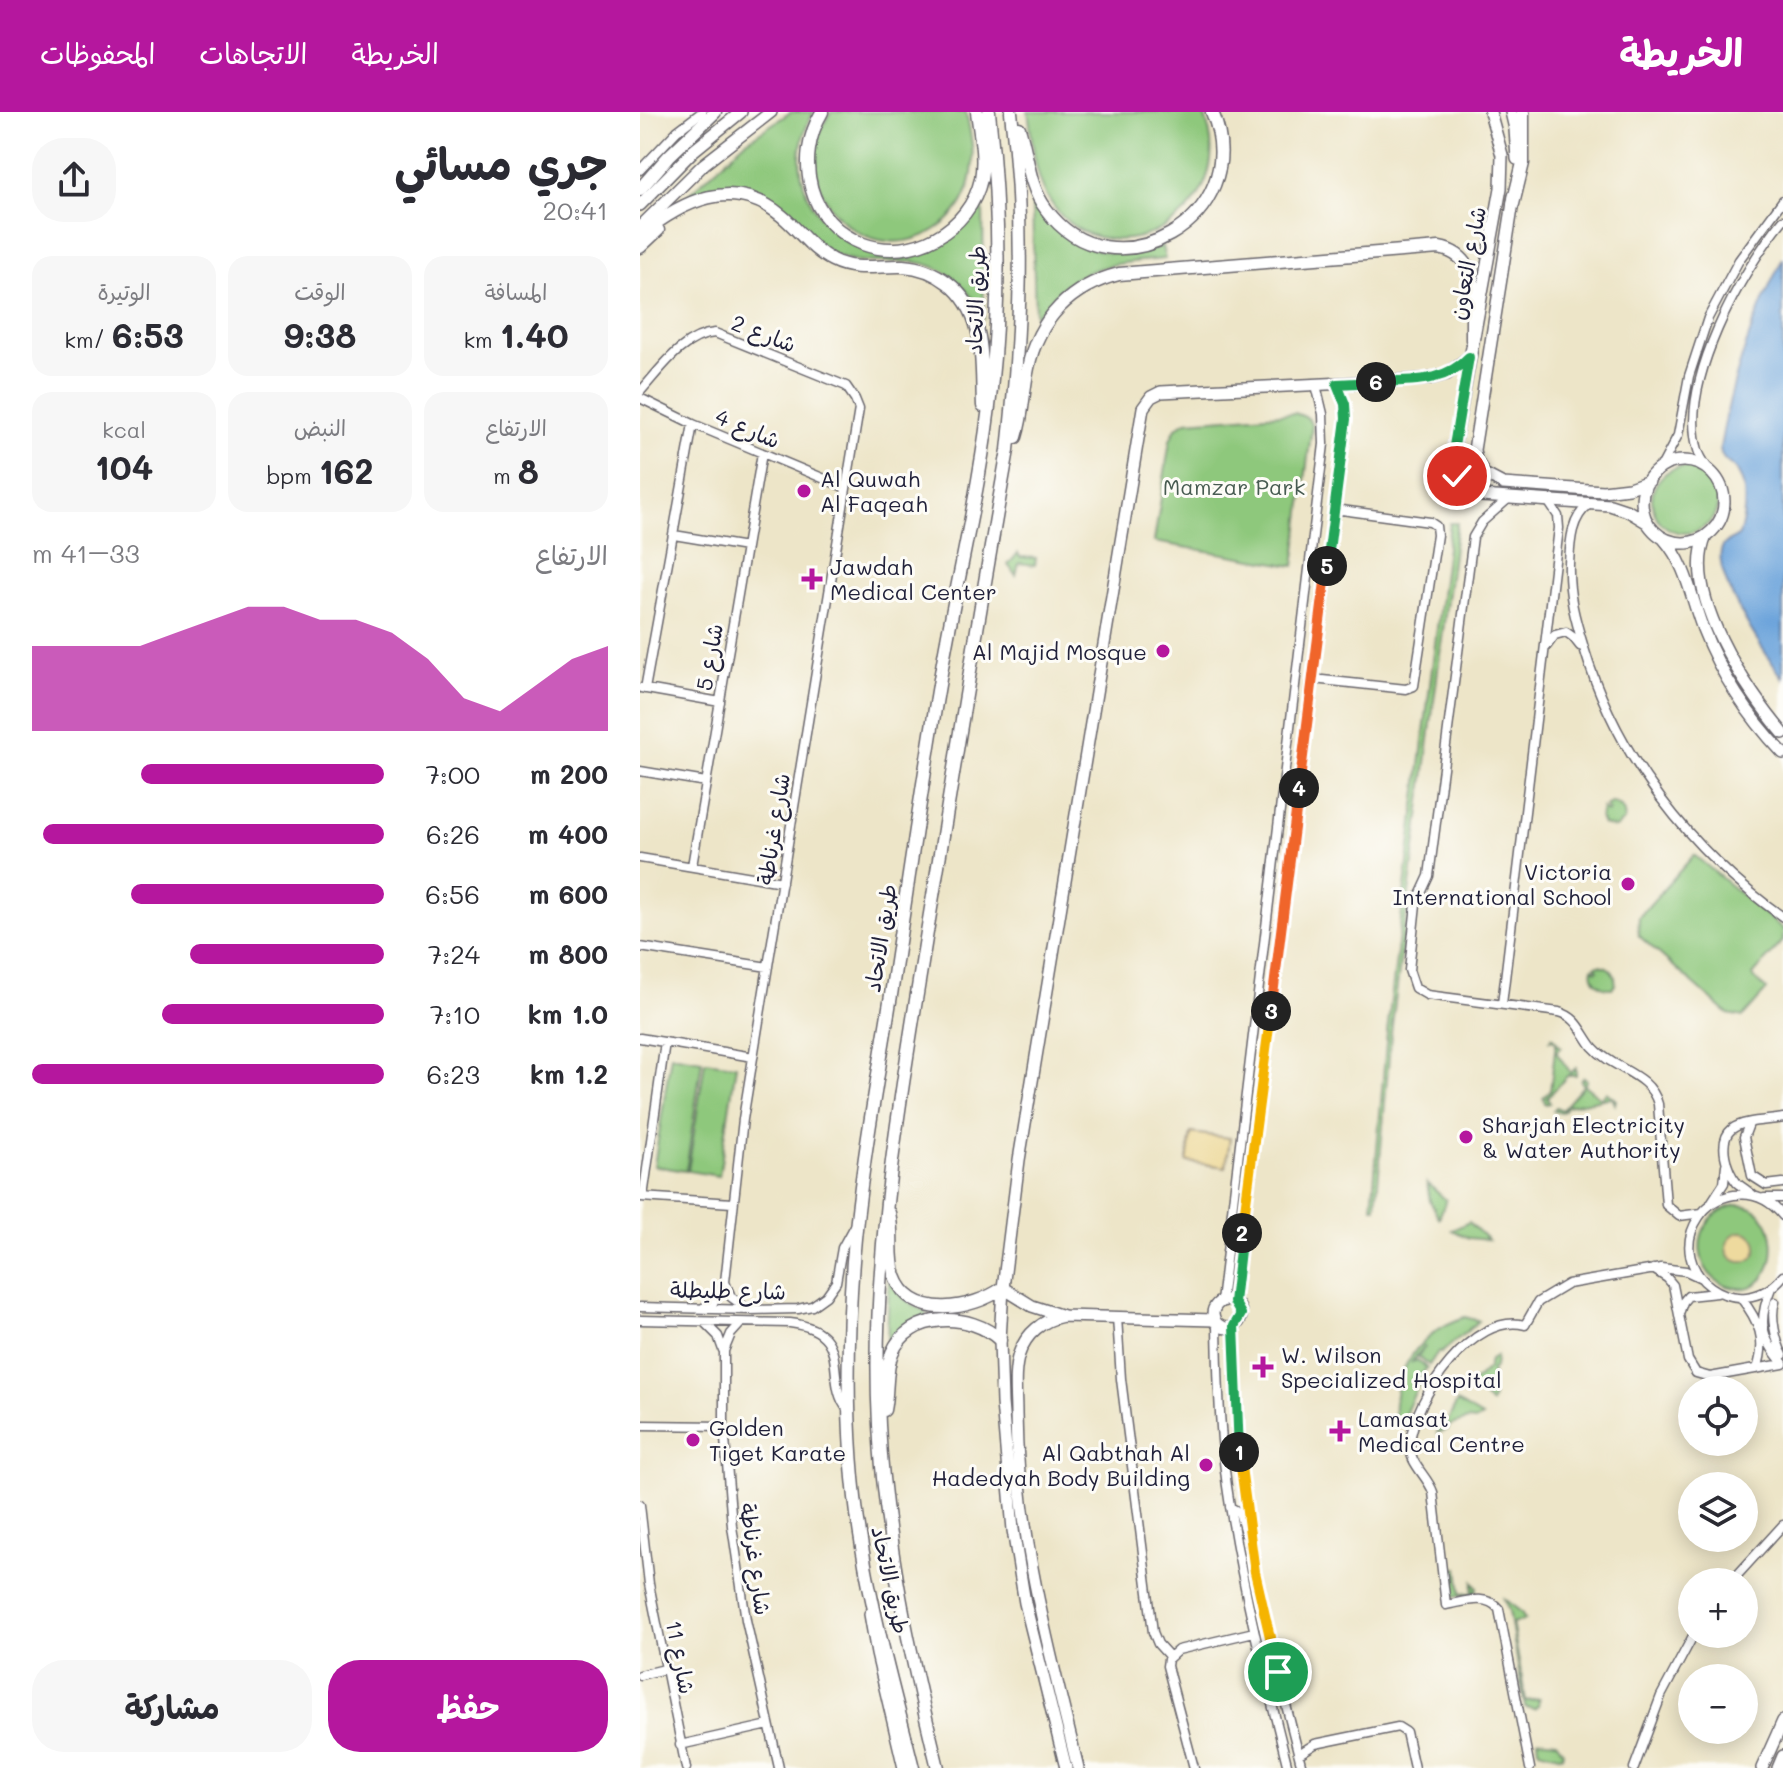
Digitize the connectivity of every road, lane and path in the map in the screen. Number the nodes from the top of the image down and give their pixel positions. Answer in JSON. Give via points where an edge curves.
{"nodes":[{"id":1,"x":702,"y":112,"type":"edge"},
{"id":2,"x":715,"y":112,"type":"edge"},
{"id":3,"x":741,"y":112,"type":"edge"},
{"id":4,"x":771,"y":112,"type":"edge"},
{"id":5,"x":822,"y":112,"type":"edge"},
{"id":6,"x":977,"y":112,"type":"edge"},
{"id":7,"x":989,"y":112,"type":"edge"},
{"id":8,"x":1012,"y":112,"type":"edge"},
{"id":9,"x":1212,"y":112,"type":"edge"},
{"id":10,"x":1490,"y":112,"type":"edge"},
{"id":11,"x":1511,"y":112,"type":"edge"},
{"id":12,"x":1523,"y":112,"type":"edge"},
{"id":13,"x":640,"y":156,"type":"edge"},
{"id":14,"x":652,"y":156,"type":"junction"},
{"id":15,"x":640,"y":170,"type":"edge"},
{"id":16,"x":640,"y":189,"type":"edge"},
{"id":17,"x":739,"y":197,"type":"junction"},
{"id":18,"x":1783,"y":200,"type":"edge"},
{"id":19,"x":1513,"y":204,"type":"junction"},
{"id":20,"x":640,"y":205,"type":"edge"},
{"id":21,"x":1783,"y":220,"type":"edge"},
{"id":22,"x":640,"y":227,"type":"edge"},
{"id":23,"x":640,"y":235,"type":"edge"},
{"id":24,"x":640,"y":247,"type":"edge"},
{"id":25,"x":1472,"y":340,"type":"junction"},
{"id":26,"x":1469,"y":357,"type":"junction"},
{"id":27,"x":1337,"y":384,"type":"junction"},
{"id":28,"x":1316,"y":385,"type":"junction"},
{"id":29,"x":846,"y":386,"type":"joint"},
{"id":30,"x":640,"y":395,"type":"edge"},
{"id":31,"x":693,"y":424,"type":"junction"},
{"id":32,"x":984,"y":437,"type":"junction"},
{"id":33,"x":1008,"y":450,"type":"junction"},
{"id":34,"x":762,"y":453,"type":"junction"},
{"id":35,"x":1660,"y":469,"type":"junction"},
{"id":36,"x":1710,"y":471,"type":"junction"},
{"id":37,"x":1494,"y":481,"type":"junction"},
{"id":38,"x":1649,"y":481,"type":"junction"},
{"id":39,"x":844,"y":487,"type":"junction"},
{"id":40,"x":1491,"y":498,"type":"junction"},
{"id":41,"x":1508,"y":499,"type":"junction"},
{"id":42,"x":1548,"y":501,"type":"junction"},
{"id":43,"x":1590,"y":504,"type":"junction"},
{"id":44,"x":1334,"y":509,"type":"junction"},
{"id":45,"x":1648,"y":523,"type":"junction"},
{"id":46,"x":674,"y":535,"type":"junction"},
{"id":47,"x":1706,"y":536,"type":"junction"},
{"id":48,"x":1664,"y":538,"type":"junction"},
{"id":49,"x":746,"y":547,"type":"junction"},
{"id":50,"x":1574,"y":619,"type":"junction"},
{"id":51,"x":1547,"y":623,"type":"junction"},
{"id":52,"x":1562,"y":633,"type":"junction"},
{"id":53,"x":1543,"y":652,"type":"junction"},
{"id":54,"x":1586,"y":657,"type":"junction"},
{"id":55,"x":1313,"y":679,"type":"junction"},
{"id":56,"x":642,"y":688,"type":"edge"},
{"id":57,"x":720,"y":702,"type":"junction"},
{"id":58,"x":1783,"y":733,"type":"edge"},
{"id":59,"x":1783,"y":753,"type":"edge"},
{"id":60,"x":640,"y":771,"type":"edge"},
{"id":61,"x":706,"y":782,"type":"junction"},
{"id":62,"x":640,"y":858,"type":"edge"},
{"id":63,"x":692,"y":866,"type":"junction"},
{"id":64,"x":782,"y":882,"type":"junction"},
{"id":65,"x":1783,"y":917,"type":"edge"},
{"id":66,"x":640,"y":947,"type":"edge"},
{"id":67,"x":768,"y":967,"type":"junction"},
{"id":68,"x":1502,"y":1004,"type":"junction"},
{"id":69,"x":640,"y":1038,"type":"edge"},
{"id":70,"x":665,"y":1042,"type":"junction"},
{"id":71,"x":753,"y":1057,"type":"junction"},
{"id":72,"x":1783,"y":1118,"type":"edge"},
{"id":73,"x":1749,"y":1124,"type":"junction"},
{"id":74,"x":1727,"y":1160,"type":"junction"},
{"id":75,"x":1783,"y":1183,"type":"edge"},
{"id":76,"x":642,"y":1197,"type":"edge"},
{"id":77,"x":1758,"y":1197,"type":"junction"},
{"id":78,"x":1783,"y":1198,"type":"edge"},
{"id":79,"x":886,"y":1202,"type":"junction"},
{"id":80,"x":732,"y":1203,"type":"junction"},
{"id":81,"x":1704,"y":1210,"type":"junction"},
{"id":82,"x":1783,"y":1216,"type":"edge"},
{"id":83,"x":856,"y":1222,"type":"junction"},
{"id":84,"x":1653,"y":1268,"type":"junction"},
{"id":85,"x":1783,"y":1276,"type":"edge"},
{"id":86,"x":1701,"y":1278,"type":"junction"},
{"id":87,"x":725,"y":1282,"type":"junction"},
{"id":88,"x":1783,"y":1283,"type":"edge"},
{"id":89,"x":1772,"y":1287,"type":"junction"},
{"id":90,"x":1003,"y":1288,"type":"junction"},
{"id":91,"x":1718,"y":1293,"type":"junction"},
{"id":92,"x":1741,"y":1298,"type":"junction"},
{"id":93,"x":1779,"y":1300,"type":"edge"},
{"id":94,"x":1221,"y":1302,"type":"junction"},
{"id":95,"x":1234,"y":1302,"type":"junction"},
{"id":96,"x":641,"y":1308,"type":"edge"},
{"id":97,"x":703,"y":1308,"type":"junction"},
{"id":98,"x":787,"y":1309,"type":"junction"},
{"id":99,"x":750,"y":1310,"type":"junction"},
{"id":100,"x":1063,"y":1316,"type":"junction"},
{"id":101,"x":1679,"y":1316,"type":"junction"},
{"id":102,"x":1117,"y":1317,"type":"junction"},
{"id":103,"x":640,"y":1320,"type":"edge"},
{"id":104,"x":704,"y":1322,"type":"junction"},
{"id":105,"x":1216,"y":1322,"type":"junction"},
{"id":106,"x":741,"y":1323,"type":"junction"},
{"id":107,"x":780,"y":1323,"type":"junction"},
{"id":108,"x":1234,"y":1326,"type":"junction"},
{"id":109,"x":1764,"y":1327,"type":"junction"},
{"id":110,"x":1764,"y":1338,"type":"junction"},
{"id":111,"x":1000,"y":1340,"type":"junction"},
{"id":112,"x":724,"y":1351,"type":"junction"},
{"id":113,"x":1783,"y":1355,"type":"edge"},
{"id":114,"x":1783,"y":1364,"type":"edge"},
{"id":115,"x":1757,"y":1369,"type":"junction"},
{"id":116,"x":850,"y":1412,"type":"junction"},
{"id":117,"x":879,"y":1424,"type":"junction"},
{"id":118,"x":640,"y":1425,"type":"edge"},
{"id":119,"x":724,"y":1426,"type":"junction"},
{"id":120,"x":640,"y":1505,"type":"edge"},
{"id":121,"x":1230,"y":1507,"type":"junction"},
{"id":122,"x":1783,"y":1525,"type":"edge"},
{"id":123,"x":1249,"y":1536,"type":"junction"},
{"id":124,"x":1744,"y":1568,"type":"edge"},
{"id":125,"x":867,"y":1574,"type":"junction"},
{"id":126,"x":644,"y":1585,"type":"edge"},
{"id":127,"x":1254,"y":1632,"type":"junction"},
{"id":128,"x":1687,"y":1648,"type":"edge"},
{"id":129,"x":1169,"y":1656,"type":"junction"},
{"id":130,"x":665,"y":1669,"type":"junction"},
{"id":131,"x":640,"y":1675,"type":"edge"},
{"id":132,"x":1783,"y":1721,"type":"edge"},
{"id":133,"x":769,"y":1725,"type":"junction"},
{"id":134,"x":680,"y":1745,"type":"junction"},
{"id":135,"x":1299,"y":1754,"type":"junction"},
{"id":136,"x":1783,"y":1756,"type":"edge"},
{"id":137,"x":686,"y":1768,"type":"edge"},
{"id":138,"x":779,"y":1768,"type":"edge"},
{"id":139,"x":904,"y":1768,"type":"edge"},
{"id":140,"x":913,"y":1768,"type":"edge"},
{"id":141,"x":938,"y":1768,"type":"edge"},
{"id":142,"x":1066,"y":1768,"type":"edge"},
{"id":143,"x":1078,"y":1768,"type":"edge"},
{"id":144,"x":1194,"y":1768,"type":"edge"},
{"id":145,"x":1288,"y":1768,"type":"edge"},
{"id":146,"x":1302,"y":1768,"type":"edge"},
{"id":147,"x":1414,"y":1768,"type":"edge"},
{"id":148,"x":1530,"y":1768,"type":"edge"},
{"id":149,"x":1634,"y":1768,"type":"edge"},
{"id":150,"x":1762,"y":1768,"type":"edge"},
{"id":151,"x":1778,"y":1768,"type":"edge"}],
"edges":[{"from":1,"to":14,"type":"street"},
{"from":2,"to":16,"type":"highway"},
{"from":3,"to":20,"type":"main road"},
{"from":4,"to":22,"type":"main road","via":[[704,164]]},
{"from":5,"to":6,"type":"highway","via":[[806,156],[816,201],[829,221],[858,243],[894,249],[940,236],[973,201],[983,166]]},
{"from":7,"to":32,"type":"highway","name":"طريق الاتحاد","via":[[998,273]]},
{"from":8,"to":9,"type":"highway","via":[[1034,187],[1052,217],[1080,238],[1126,247],[1174,234],[1208,199],[1221,154]]},
{"from":8,"to":33,"type":"highway","name":"طريق الاتحاد","via":[[1021,303]]},
{"from":10,"to":25,"type":"main road","name":"شارع التعاون","via":[[1502,155],[1501,188]]},
{"from":11,"to":19,"type":"main road","name":"شارع التعاون","via":[[1517,145]]},
{"from":12,"to":19,"type":"highway","via":[[1523,163]]},
{"from":13,"to":14,"type":"street"},
{"from":14,"to":15,"type":"street"},
{"from":17,"to":23,"type":"highway","via":[[717,195],[689,202]]},
{"from":17,"to":24,"type":"highway","via":[[682,214]]},
{"from":17,"to":32,"type":"highway","via":[[777,212],[819,253],[837,263],[923,269],[958,292],[971,309],[981,339]]},
{"from":18,"to":35,"type":"street","via":[[1739,260],[1708,318],[1678,435]]},
{"from":19,"to":37,"type":"main road","name":"شارع التعاون","via":[[1474,450],[1481,470]]},
{"from":21,"to":36,"type":"street","via":[[1734,293],[1705,368],[1694,427],[1697,449]]},
{"from":25,"to":26,"type":"main road","name":"شارع التعاون"},
{"from":25,"to":33,"type":"highway","via":[[1472,275],[1463,260],[1439,248],[1119,274],[1070,296],[1042,329],[1028,367],[1017,434]]},
{"from":26,"to":27,"type":"main road","via":[[1434,378]]},
{"from":26,"to":40,"type":"main road","name":"شارع التعاون","via":[[1453,465],[1463,485]]},
{"from":27,"to":28,"type":"main road"},
{"from":27,"to":44,"type":"street","via":[[1346,419]]},
{"from":28,"to":90,"type":"main road","via":[[1161,392],[1143,408],[1009,1221]]},
{"from":28,"to":94,"type":"street","via":[[1324,444]]},
{"from":29,"to":30,"type":"street","name":"شارع 2","via":[[715,333],[689,342]]},
{"from":29,"to":39,"type":"street","name":"شارع غرناطة","via":[[859,414]]},
{"from":30,"to":31,"type":"street","name":"شارع 4"},
{"from":31,"to":34,"type":"street","name":"شارع 4"},
{"from":31,"to":46,"type":"street"},
{"from":32,"to":83,"type":"highway","name":"طريق الاتحاد","via":[[940,681]]},
{"from":33,"to":79,"type":"highway","name":"طريق الاتحاد"},
{"from":34,"to":39,"type":"street","name":"شارع 4"},
{"from":34,"to":49,"type":"street","name":"شارع 5"},
{"from":35,"to":36,"type":"main road","via":[[1683,461]]},
{"from":35,"to":38,"type":"main road"},
{"from":36,"to":47,"type":"main road","via":[[1721,486],[1724,505]]},
{"from":37,"to":38,"type":"main road","via":[[1603,491]]},
{"from":37,"to":40,"type":"main road"},
{"from":38,"to":45,"type":"main road","via":[[1642,500]]},
{"from":39,"to":64,"type":"street","name":"شارع غرناطة"},
{"from":40,"to":41,"type":"main road"},
{"from":41,"to":42,"type":"main road"},
{"from":41,"to":68,"type":"street","via":[[1473,537],[1430,870],[1416,904],[1409,970],[1412,984],[1423,993]]},
{"from":42,"to":43,"type":"main road"},
{"from":42,"to":51,"type":"street","via":[[1559,522]]},
{"from":43,"to":45,"type":"main road","via":[[1622,509]]},
{"from":43,"to":50,"type":"street","via":[[1578,515],[1571,541]]},
{"from":44,"to":55,"type":"street"},
{"from":44,"to":55,"type":"street","via":[[1428,521],[1438,533],[1414,686]]},
{"from":45,"to":48,"type":"main road"},
{"from":46,"to":49,"type":"street"},
{"from":46,"to":56,"type":"street"},
{"from":47,"to":48,"type":"main road","via":[[1682,543]]},
{"from":47,"to":58,"type":"main road","via":[[1699,572],[1715,621],[1743,679]]},
{"from":48,"to":59,"type":"main road","via":[[1684,569],[1720,666],[1743,705]]},
{"from":49,"to":57,"type":"street","name":"شارع 5"},
{"from":50,"to":52,"type":"street"},
{"from":50,"to":54,"type":"street"},
{"from":51,"to":52,"type":"street"},
{"from":51,"to":53,"type":"street"},
{"from":52,"to":53,"type":"street"},
{"from":52,"to":54,"type":"street","via":[[1576,640]]},
{"from":53,"to":68,"type":"street"},
{"from":54,"to":65,"type":"street","via":[[1613,725],[1653,787],[1724,868]]},
{"from":55,"to":95,"type":"street"},
{"from":56,"to":57,"type":"street"},
{"from":57,"to":61,"type":"street","name":"شارع 5"},
{"from":60,"to":61,"type":"street"},
{"from":61,"to":63,"type":"street","name":"شارع 5"},
{"from":62,"to":63,"type":"street"},
{"from":63,"to":64,"type":"street"},
{"from":64,"to":67,"type":"street","name":"شارع غرناطة"},
{"from":66,"to":67,"type":"street"},
{"from":67,"to":71,"type":"street","name":"شارع غرناطة"},
{"from":68,"to":81,"type":"street","via":[[1568,1015],[1608,1061],[1648,1084],[1658,1104],[1666,1205],[1679,1216]]},
{"from":69,"to":70,"type":"street"},
{"from":70,"to":71,"type":"street"},
{"from":70,"to":76,"type":"street"},
{"from":71,"to":80,"type":"street","name":"شارع غرناطة"},
{"from":72,"to":73,"type":"street"},
{"from":73,"to":74,"type":"street","via":[[1727,1135]]},
{"from":73,"to":75,"type":"street","via":[[1744,1137],[1752,1176],[1766,1185]]},
{"from":74,"to":77,"type":"street","via":[[1737,1182]]},
{"from":74,"to":81,"type":"street","via":[[1724,1183]]},
{"from":76,"to":80,"type":"street"},
{"from":77,"to":78,"type":"street"},
{"from":77,"to":81,"type":"street","via":[[1726,1197]]},
{"from":77,"to":82,"type":"street"},
{"from":79,"to":90,"type":"highway","via":[[894,1274],[909,1296],[933,1306],[958,1307]]},
{"from":79,"to":117,"type":"highway","name":"طريق الاتحاد","via":[[878,1323]]},
{"from":80,"to":87,"type":"street","name":"شارع غرناطة"},
{"from":81,"to":86,"type":"street","via":[[1690,1245]]},
{"from":83,"to":98,"type":"street","name":"شارع طليطلة","via":[[843,1244],[832,1289],[812,1306]]},
{"from":83,"to":116,"type":"highway","name":"طريق الاتحاد"},
{"from":84,"to":86,"type":"street","via":[[1678,1269]]},
{"from":84,"to":101,"type":"street","via":[[1673,1285]]},
{"from":84,"to":148,"type":"street","via":[[1568,1284],[1538,1302],[1525,1325],[1503,1323],[1483,1334],[1440,1375],[1412,1432],[1411,1455],[1435,1498],[1446,1605],[1485,1599],[1499,1609]]},
{"from":85,"to":89,"type":"street"},
{"from":86,"to":91,"type":"street"},
{"from":87,"to":97,"type":"street","via":[[715,1301]]},
{"from":87,"to":99,"type":"street","via":[[736,1303]]},
{"from":88,"to":89,"type":"street"},
{"from":89,"to":92,"type":"street"},
{"from":89,"to":109,"type":"street"},
{"from":90,"to":100,"type":"main road","via":[[1032,1306]]},
{"from":90,"to":111,"type":"main road"},
{"from":91,"to":92,"type":"street"},
{"from":91,"to":101,"type":"street","via":[[1688,1296]]},
{"from":92,"to":110,"type":"street"},
{"from":93,"to":109,"type":"street","via":[[1768,1309]]},
{"from":93,"to":113,"type":"street","via":[[1773,1309]]},
{"from":94,"to":95,"type":"main road"},
{"from":94,"to":105,"type":"main road","via":[[1214,1308]]},
{"from":95,"to":108,"type":"main road","via":[[1241,1314]]},
{"from":96,"to":97,"type":"street","name":"شارع طليطلة"},
{"from":97,"to":99,"type":"street","name":"شارع طليطلة"},
{"from":98,"to":99,"type":"street","name":"شارع طليطلة"},
{"from":98,"to":107,"type":"street","via":[[799,1316]]},
{"from":100,"to":102,"type":"main road"},
{"from":100,"to":143,"type":"main road","via":[[1038,1327],[1021,1350],[1016,1425],[1033,1574]]},
{"from":101,"to":115,"type":"street","via":[[1696,1373],[1710,1377]]},
{"from":102,"to":105,"type":"main road"},
{"from":102,"to":129,"type":"street","via":[[1153,1632]]},
{"from":103,"to":104,"type":"street","name":"شارع طليطلة"},
{"from":104,"to":106,"type":"street","name":"شارع طليطلة"},
{"from":104,"to":112,"type":"street"},
{"from":105,"to":108,"type":"main road"},
{"from":105,"to":121,"type":"street"},
{"from":106,"to":107,"type":"street","name":"شارع طليطلة"},
{"from":106,"to":112,"type":"street"},
{"from":107,"to":116,"type":"street","name":"شارع طليطلة","via":[[809,1327],[829,1343],[838,1393]]},
{"from":108,"to":123,"type":"street"},
{"from":109,"to":110,"type":"street"},
{"from":110,"to":114,"type":"street"},
{"from":110,"to":115,"type":"street"},
{"from":111,"to":117,"type":"highway","via":[[965,1322],[933,1322],[911,1329],[890,1358]]},
{"from":111,"to":142,"type":"main road","via":[[1006,1464],[1019,1567]]},
{"from":112,"to":119,"type":"street","name":"شارع غرناطة"},
{"from":114,"to":115,"type":"street"},
{"from":116,"to":125,"type":"highway","name":"طريق الاتحاد"},
{"from":117,"to":141,"type":"highway","name":"طريق الاتحاد","via":[[899,1601]]},
{"from":118,"to":119,"type":"street"},
{"from":119,"to":133,"type":"street","name":"شارع غرناطة","via":[[741,1589]]},
{"from":120,"to":126,"type":"street","name":"شارع 11"},
{"from":121,"to":123,"type":"street","via":[[1238,1510]]},
{"from":121,"to":127,"type":"street"},
{"from":122,"to":124,"type":"street"},
{"from":123,"to":135,"type":"street"},
{"from":125,"to":139,"type":"main road","via":[[873,1638]]},
{"from":125,"to":140,"type":"highway","name":"طريق الاتحاد"},
{"from":126,"to":130,"type":"street","name":"شارع 11"},
{"from":127,"to":129,"type":"street"},
{"from":127,"to":145,"type":"street"},
{"from":128,"to":149,"type":"street","via":[[1657,1704]]},
{"from":129,"to":144,"type":"street","via":[[1167,1666]]},
{"from":130,"to":131,"type":"street"},
{"from":130,"to":134,"type":"street","name":"شارع 11"},
{"from":132,"to":150,"type":"main road"},
{"from":133,"to":134,"type":"street"},
{"from":133,"to":138,"type":"street","name":"شارع غرناطة"},
{"from":134,"to":137,"type":"street","name":"شارع 11"},
{"from":135,"to":146,"type":"street"},
{"from":135,"to":147,"type":"street","via":[[1320,1742],[1395,1728],[1406,1732]]},
{"from":136,"to":151,"type":"main road"}]}
